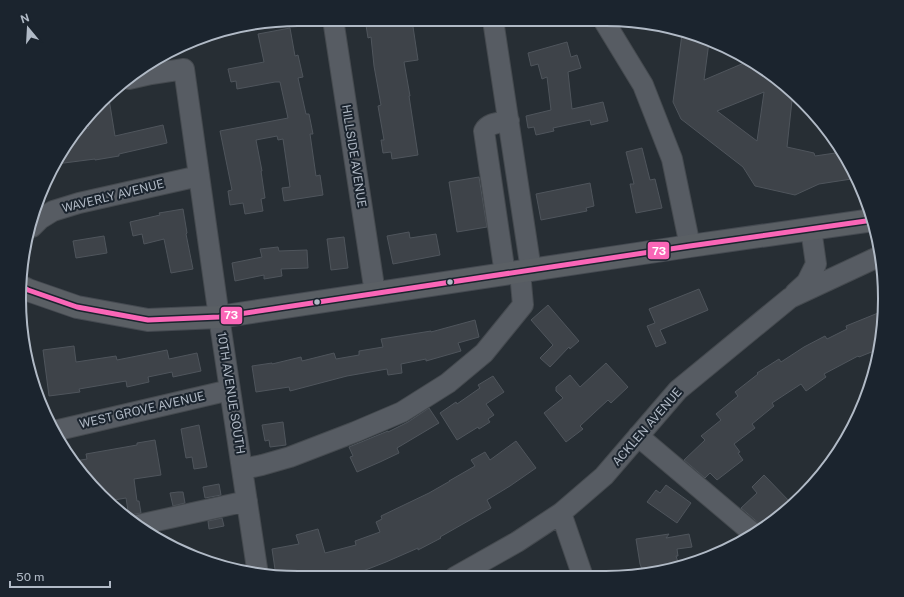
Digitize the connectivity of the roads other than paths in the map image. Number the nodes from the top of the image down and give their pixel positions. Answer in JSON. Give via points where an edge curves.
{"nodes":[{"id":1,"x":334,"y":26,"type":"edge"},
{"id":2,"x":494,"y":26,"type":"edge"},
{"id":3,"x":607,"y":26,"type":"edge"},
{"id":4,"x":140,"y":77,"type":"edge"},
{"id":5,"x":509,"y":121,"type":"junction"},
{"id":6,"x":199,"y":176,"type":"junction"},
{"id":7,"x":867,"y":221,"type":"edge"},
{"id":8,"x":37,"y":222,"type":"edge"},
{"id":9,"x":811,"y":229,"type":"junction"},
{"id":10,"x":690,"y":246,"type":"junction"},
{"id":11,"x":875,"y":258,"type":"edge"},
{"id":12,"x":519,"y":272,"type":"junction"},
{"id":13,"x":26,"y":293,"type":"edge"},
{"id":14,"x":375,"y":293,"type":"junction"},
{"id":15,"x":790,"y":298,"type":"junction"},
{"id":16,"x":219,"y":317,"type":"junction"},
{"id":17,"x":230,"y":390,"type":"junction"},
{"id":18,"x":60,"y":430,"type":"edge"},
{"id":19,"x":638,"y":436,"type":"junction"},
{"id":20,"x":242,"y":469,"type":"junction"},
{"id":21,"x":247,"y":501,"type":"junction"},
{"id":22,"x":561,"y":513,"type":"junction"},
{"id":23,"x":145,"y":523,"type":"edge"},
{"id":24,"x":749,"y":530,"type":"edge"},
{"id":25,"x":257,"y":568,"type":"edge"},
{"id":26,"x":466,"y":571,"type":"edge"},
{"id":27,"x":581,"y":571,"type":"edge"}],
"edges":[{"from":1,"to":14,"type":"street","name":"HILLSIDE AVENUE"},
{"from":2,"to":5,"type":"street"},
{"from":3,"to":10,"type":"street","via":[[643,85],[672,159]]},
{"from":4,"to":6,"type":"street","name":"10TH AVENUE SOUTH","via":[[184,69]]},
{"from":5,"to":12,"type":"street"},
{"from":5,"to":12,"type":"street","via":[[490,124],[484,131]]},
{"from":6,"to":8,"type":"street","name":"WAVERLY AVENUE","via":[[59,209]]},
{"from":6,"to":16,"type":"street","name":"10TH AVENUE SOUTH"},
{"from":7,"to":9,"type":"main road"},
{"from":9,"to":10,"type":"main road"},
{"from":9,"to":15,"type":"street","via":[[816,264],[807,282]]},
{"from":10,"to":12,"type":"main road"},
{"from":11,"to":15,"type":"street","name":"ACKLEN AVENUE"},
{"from":12,"to":14,"type":"main road"},
{"from":12,"to":20,"type":"street","via":[[522,305],[484,353],[448,383],[402,412],[355,432],[290,457]]},
{"from":13,"to":16,"type":"main road","via":[[77,307],[148,320]]},
{"from":14,"to":16,"type":"main road"},
{"from":15,"to":19,"type":"street","name":"ACKLEN AVENUE","via":[[678,390]]},
{"from":16,"to":17,"type":"street","name":"10TH AVENUE SOUTH"},
{"from":17,"to":18,"type":"street","name":"WEST GROVE AVENUE"},
{"from":17,"to":20,"type":"street","name":"10TH AVENUE SOUTH"},
{"from":19,"to":22,"type":"street","name":"ACKLEN AVENUE","via":[[604,476]]},
{"from":19,"to":24,"type":"street"},
{"from":20,"to":21,"type":"street","name":"10TH AVENUE SOUTH"},
{"from":21,"to":23,"type":"street"},
{"from":21,"to":25,"type":"street","name":"10TH AVENUE SOUTH"},
{"from":22,"to":26,"type":"street","name":"ACKLEN AVENUE"},
{"from":22,"to":27,"type":"street"}]}
